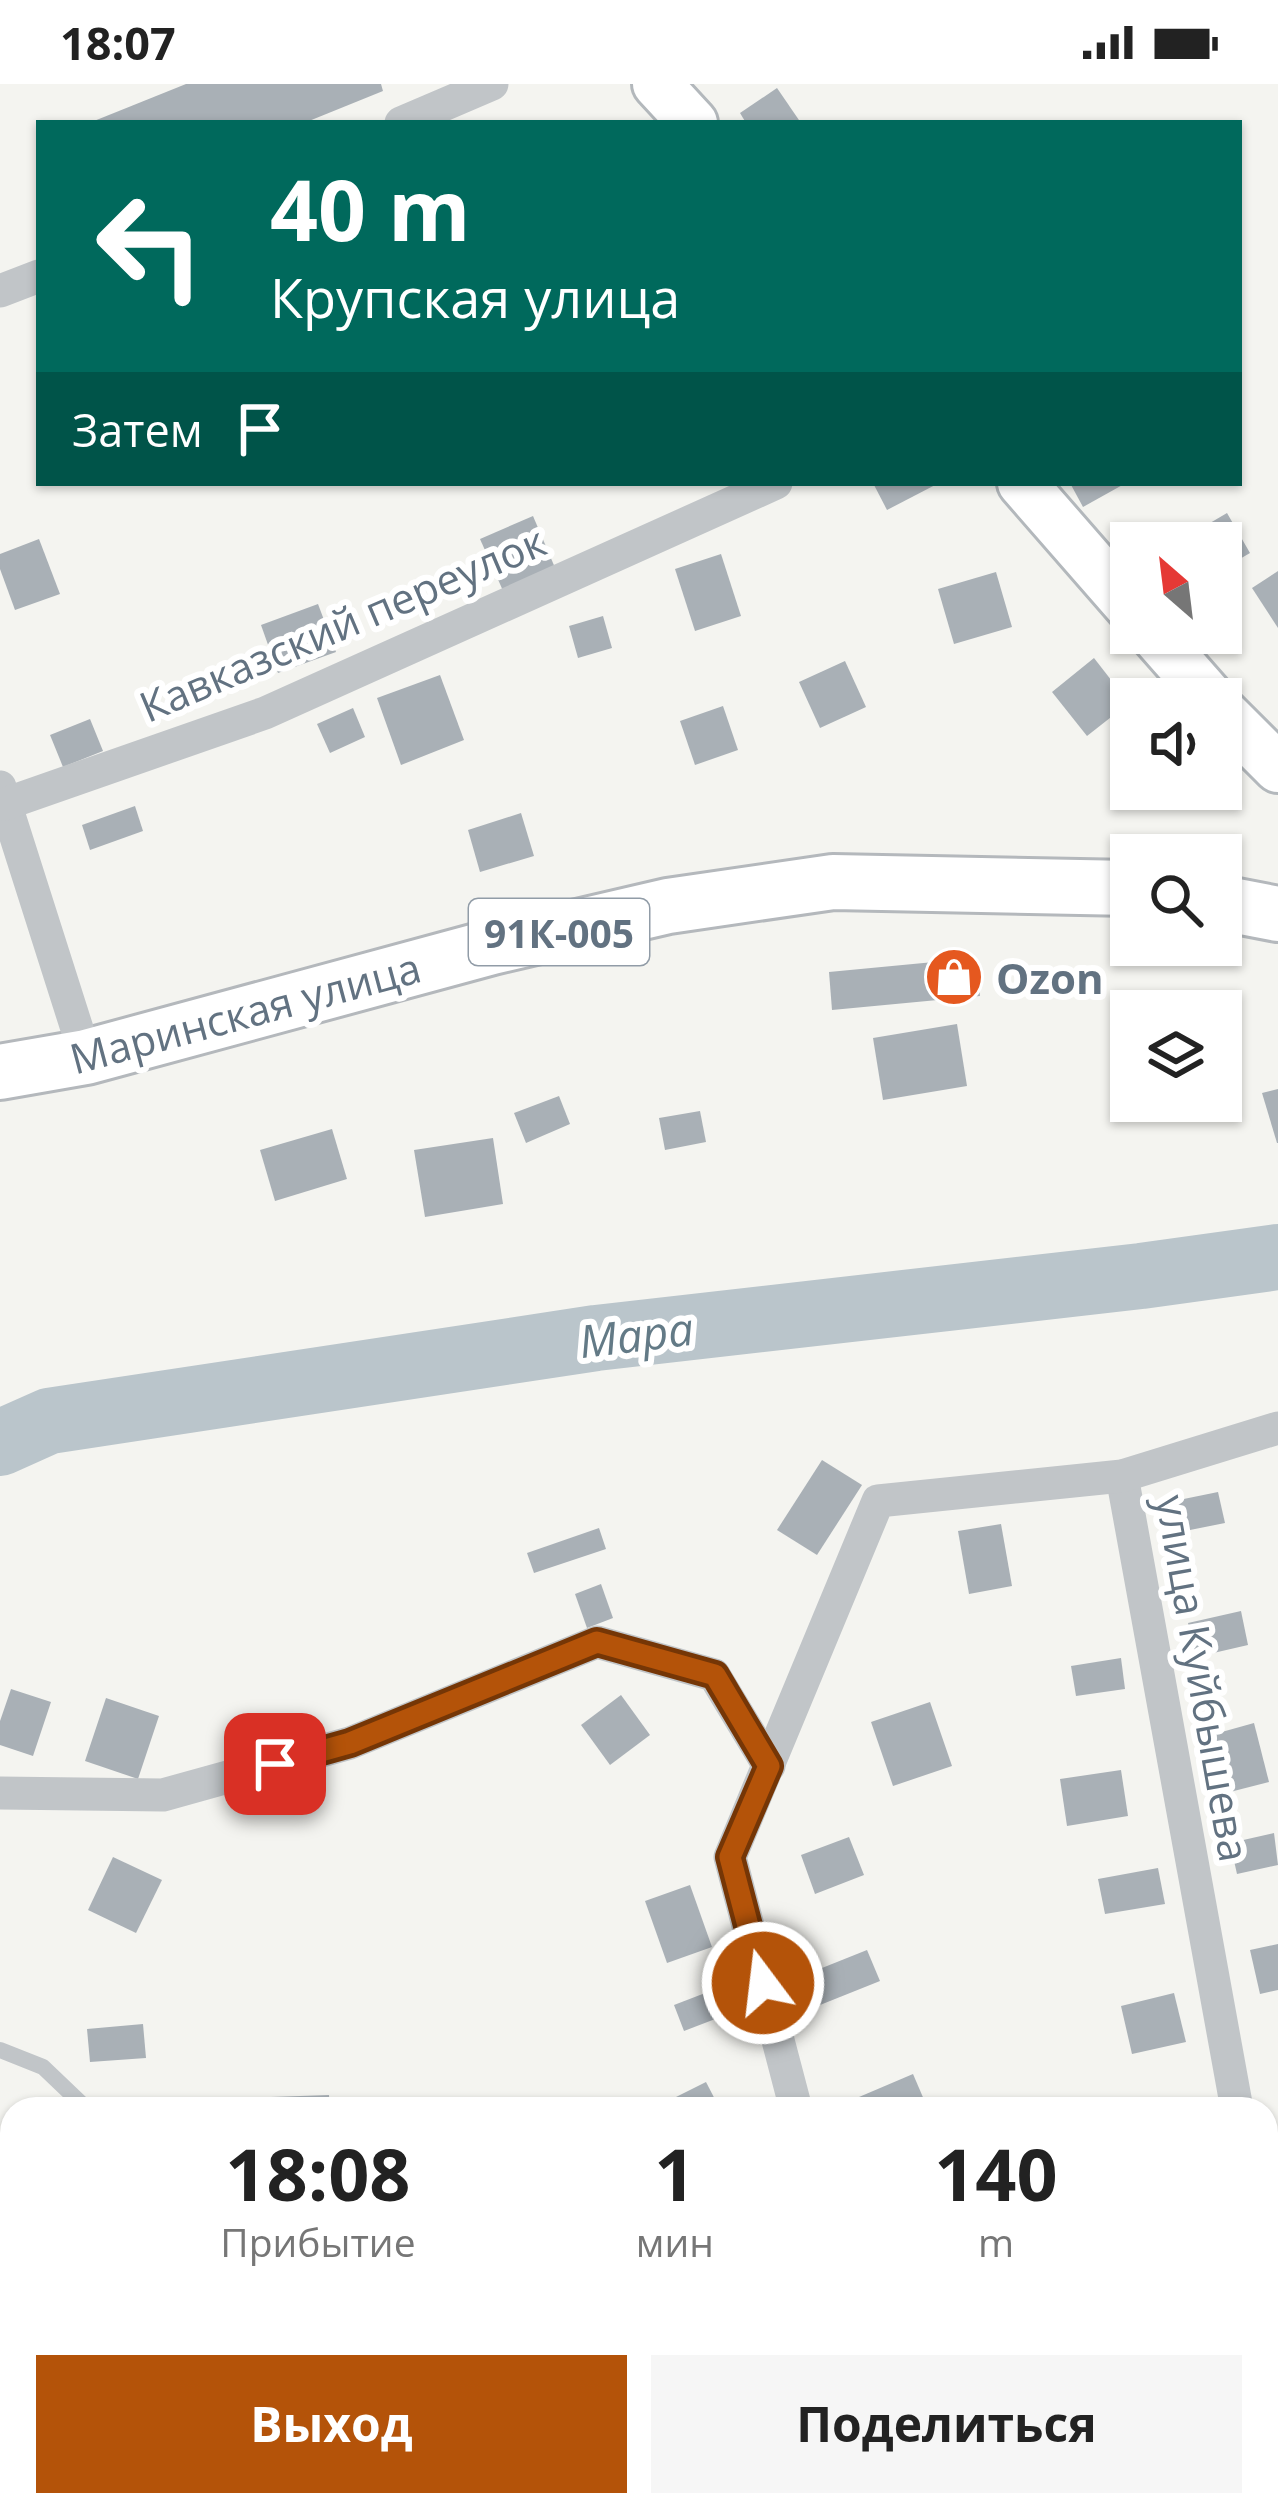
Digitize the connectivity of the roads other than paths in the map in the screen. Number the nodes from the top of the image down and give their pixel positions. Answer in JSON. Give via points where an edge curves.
{"nodes":[{"id":1,"x":492,"y":84,"type":"edge"},
{"id":2,"x":657,"y":84,"type":"edge"},
{"id":3,"x":408,"y":120,"type":"edge"},
{"id":4,"x":690,"y":120,"type":"edge"},
{"id":5,"x":36,"y":277,"type":"edge"},
{"id":6,"x":0,"y":291,"type":"edge"},
{"id":7,"x":769,"y":486,"type":"edge"},
{"id":8,"x":1025,"y":486,"type":"edge"},
{"id":9,"x":1110,"y":584,"type":"edge"},
{"id":10,"x":1171,"y":654,"type":"edge"},
{"id":11,"x":1193,"y":678,"type":"edge"},
{"id":12,"x":1242,"y":732,"type":"edge"},
{"id":13,"x":1278,"y":769,"type":"edge"},
{"id":14,"x":3,"y":796,"type":"edge"},
{"id":15,"x":1110,"y":888,"type":"edge"},
{"id":16,"x":1242,"y":907,"type":"edge"},
{"id":17,"x":1278,"y":914,"type":"edge"},
{"id":18,"x":86,"y":1057,"type":"junction"},
{"id":19,"x":0,"y":1072,"type":"edge"},
{"id":20,"x":1278,"y":1428,"type":"edge"},
{"id":21,"x":1122,"y":1476,"type":"junction"},
{"id":22,"x":769,"y":1766,"type":"junction"},
{"id":23,"x":0,"y":1793,"type":"edge"},
{"id":24,"x":0,"y":2050,"type":"edge"},
{"id":25,"x":74,"y":2097,"type":"edge"},
{"id":26,"x":793,"y":2097,"type":"edge"},
{"id":27,"x":1235,"y":2097,"type":"edge"}],
"edges":[{"from":1,"to":3,"type":"street"},
{"from":2,"to":4,"type":"street"},
{"from":5,"to":6,"type":"street"},
{"from":7,"to":14,"type":"street","name":"Кавказский переулок","via":[[265,713]]},
{"from":8,"to":9,"type":"street"},
{"from":10,"to":11,"type":"street"},
{"from":12,"to":13,"type":"street"},
{"from":14,"to":18,"type":"street"},
{"from":15,"to":18,"type":"main road","name":"Маринская улица","number":"91К-005","via":[[833,882],[668,906]]},
{"from":16,"to":17,"type":"main road"},
{"from":18,"to":19,"type":"main road","name":"Маринская улица","number":"91К-005"},
{"from":20,"to":21,"type":"street"},
{"from":21,"to":22,"type":"street","via":[[878,1501]]},
{"from":21,"to":27,"type":"street","name":"улица Куйбышева"},
{"from":22,"to":23,"type":"street","via":[[715,1675],[597,1642],[350,1743],[163,1795]]},
{"from":22,"to":26,"type":"street","via":[[730,1857]]},
{"from":24,"to":25,"type":"lane","via":[[43,2067]]}]}
